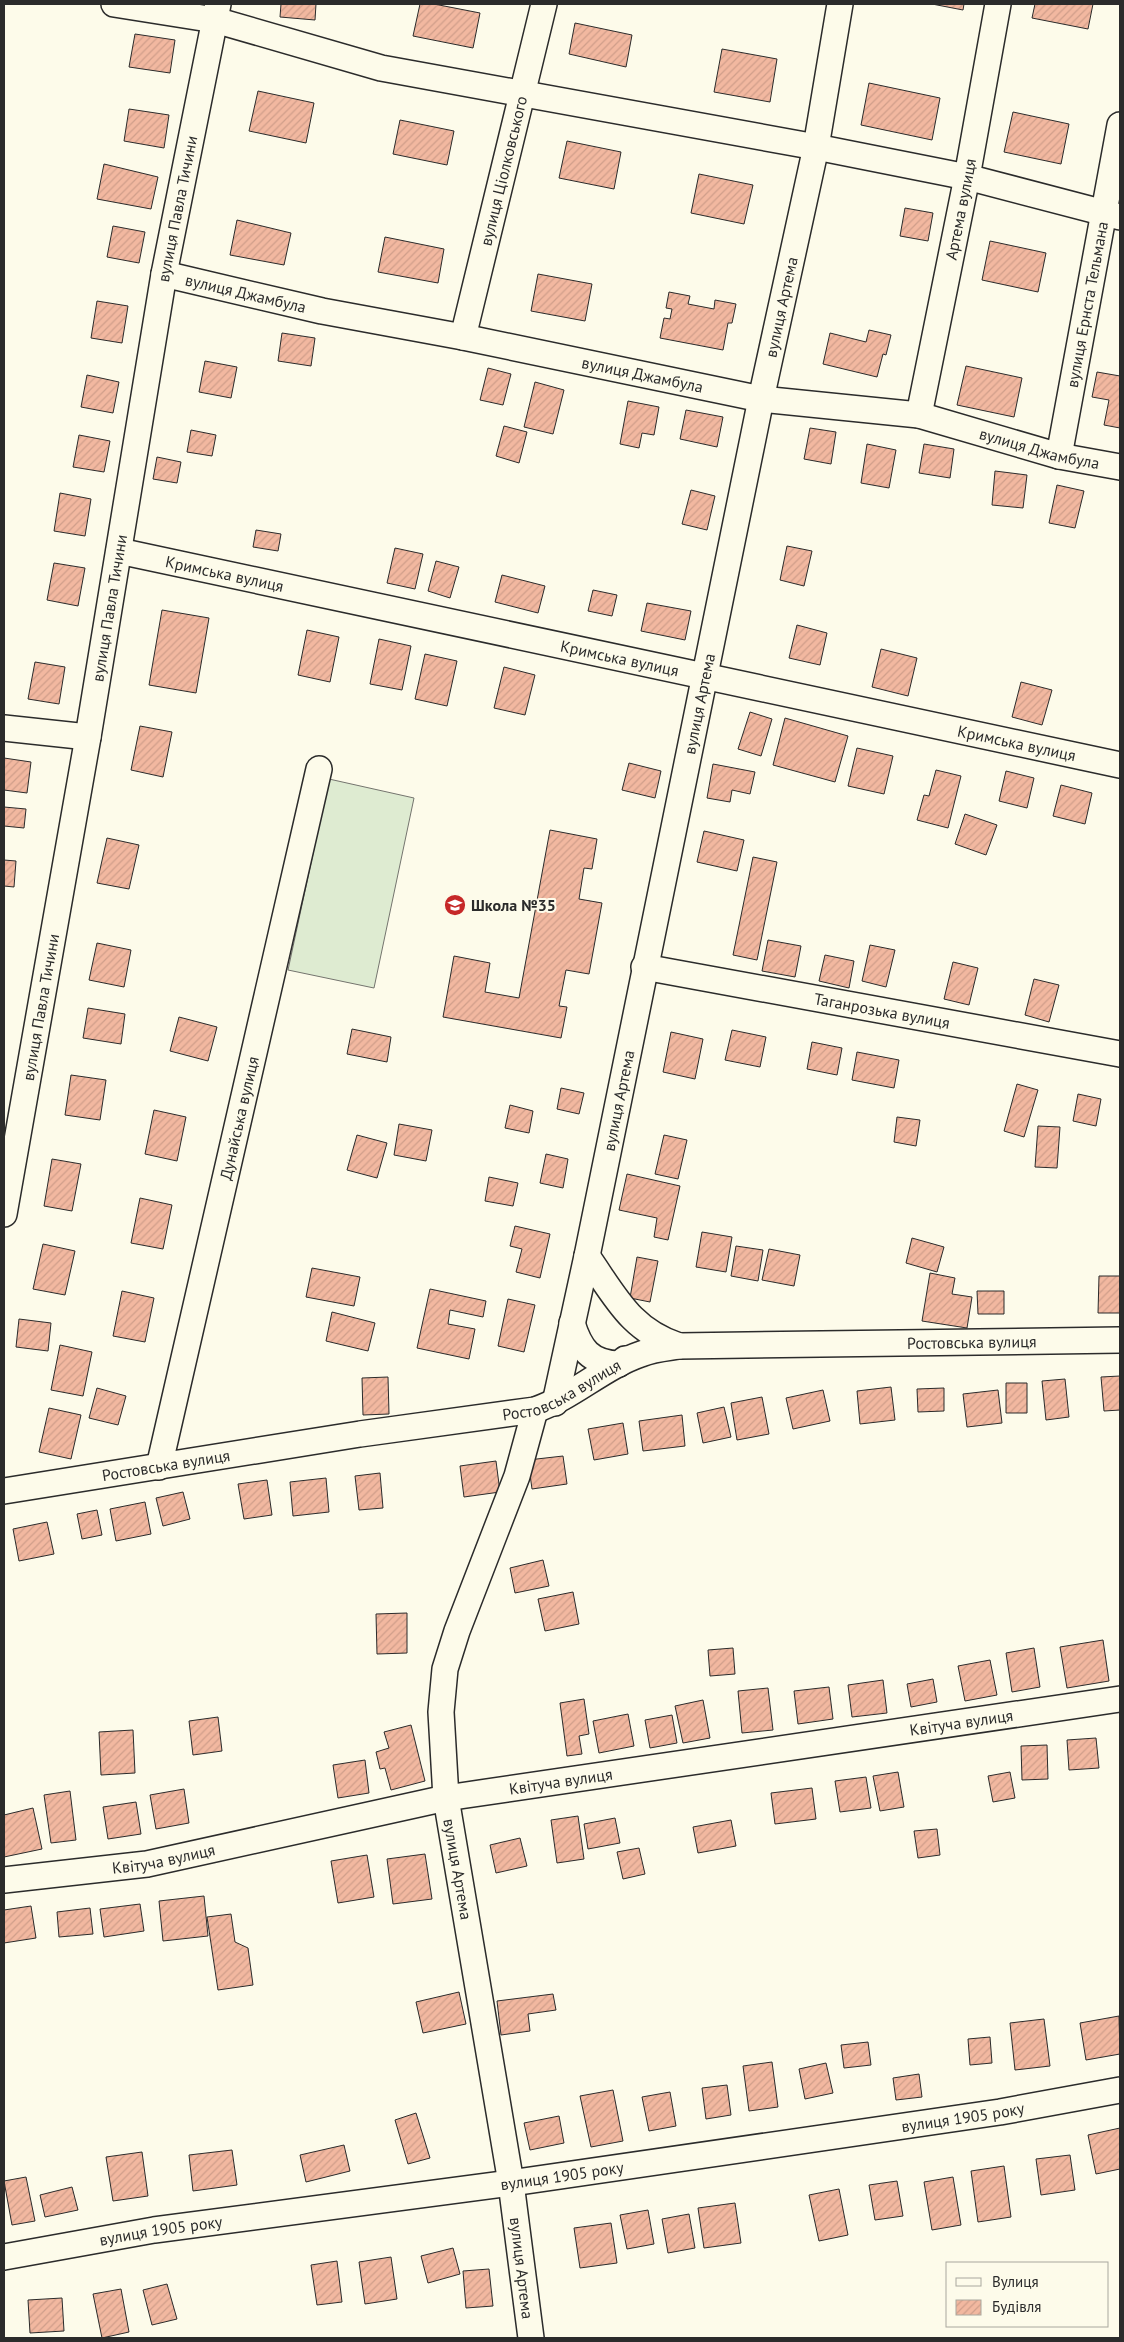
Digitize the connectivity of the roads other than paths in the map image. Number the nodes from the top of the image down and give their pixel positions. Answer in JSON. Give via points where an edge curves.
{"nodes":[{"id":1,"x":114,"y":4,"type":"edge"},
{"id":2,"x":544,"y":4,"type":"edge"},
{"id":3,"x":840,"y":4,"type":"edge"},
{"id":4,"x":998,"y":4,"type":"edge"},
{"id":5,"x":217,"y":12,"type":"edge"},
{"id":6,"x":523,"y":95,"type":"junction"},
{"id":7,"x":1120,"y":125,"type":"edge"},
{"id":8,"x":816,"y":147,"type":"junction"},
{"id":9,"x":967,"y":177,"type":"junction"},
{"id":10,"x":1112,"y":216,"type":"edge"},
{"id":11,"x":164,"y":274,"type":"junction"},
{"id":12,"x":463,"y":337,"type":"junction"},
{"id":13,"x":761,"y":399,"type":"junction"},
{"id":14,"x":919,"y":415,"type":"junction"},
{"id":15,"x":1059,"y":456,"type":"junction"},
{"id":16,"x":1120,"y":467,"type":"edge"},
{"id":17,"x":119,"y":551,"type":"junction"},
{"id":18,"x":705,"y":676,"type":"junction"},
{"id":19,"x":4,"y":728,"type":"edge"},
{"id":20,"x":88,"y":737,"type":"junction"},
{"id":21,"x":1120,"y":765,"type":"edge"},
{"id":22,"x":319,"y":769,"type":"dead end"},
{"id":23,"x":644,"y":967,"type":"junction"},
{"id":24,"x":1120,"y":1054,"type":"edge"},
{"id":25,"x":4,"y":1214,"type":"edge"},
{"id":26,"x":587,"y":1256,"type":"junction"},
{"id":27,"x":572,"y":1323,"type":"junction"},
{"id":28,"x":635,"y":1323,"type":"junction"},
{"id":29,"x":1120,"y":1340,"type":"edge"},
{"id":30,"x":679,"y":1346,"type":"junction"},
{"id":31,"x":619,"y":1364,"type":"junction"},
{"id":32,"x":545,"y":1407,"type":"junction"},
{"id":33,"x":158,"y":1467,"type":"junction"},
{"id":34,"x":4,"y":1491,"type":"edge"},
{"id":35,"x":1120,"y":1699,"type":"edge"},
{"id":36,"x":446,"y":1798,"type":"junction"},
{"id":37,"x":4,"y":1880,"type":"edge"},
{"id":38,"x":1120,"y":2090,"type":"edge"},
{"id":39,"x":511,"y":2183,"type":"junction"},
{"id":40,"x":4,"y":2257,"type":"edge"},
{"id":41,"x":531,"y":2338,"type":"edge"}],
"edges":[{"from":1,"to":5,"type":"street"},
{"from":2,"to":6,"type":"street","name":"вулиця Ціолковського"},
{"from":3,"to":8,"type":"street","name":"вулиця Артема"},
{"from":4,"to":9,"type":"street","name":"Артема вулиця"},
{"from":5,"to":6,"type":"street","via":[[381,68]]},
{"from":5,"to":11,"type":"street","name":"вулиця Павла Тичини"},
{"from":6,"to":8,"type":"street"},
{"from":6,"to":12,"type":"street","name":"вулиця Ціолковського"},
{"from":7,"to":10,"type":"street","name":"вулиця Ернста Тельмана"},
{"from":8,"to":9,"type":"street"},
{"from":8,"to":13,"type":"street","name":"вулиця Артема"},
{"from":9,"to":10,"type":"street"},
{"from":9,"to":14,"type":"street","name":"Артема вулиця"},
{"from":10,"to":15,"type":"street","name":"вулиця Ернста Тельмана"},
{"from":11,"to":12,"type":"street","name":"вулиця Джамбула","via":[[322,311]]},
{"from":11,"to":17,"type":"street","name":"вулиця Павла Тичини"},
{"from":12,"to":13,"type":"street","name":"вулиця Джамбула"},
{"from":13,"to":14,"type":"street","name":"вулиця Джамбула"},
{"from":13,"to":18,"type":"street","name":"вулиця Артема"},
{"from":14,"to":15,"type":"street","name":"вулиця Джамбула"},
{"from":15,"to":16,"type":"street","name":"вулиця Джамбула"},
{"from":17,"to":18,"type":"street","name":"Кримська вулиця"},
{"from":17,"to":20,"type":"street","name":"вулиця Павла Тичини"},
{"from":18,"to":21,"type":"street","name":"Кримська вулиця"},
{"from":18,"to":23,"type":"street","name":"вулиця Артема"},
{"from":19,"to":20,"type":"street"},
{"from":20,"to":25,"type":"street","name":"вулиця Павла Тичини"},
{"from":22,"to":33,"type":"street","name":"Дунайська вулиця"},
{"from":23,"to":24,"type":"street","name":"Таганрозька вулиця"},
{"from":23,"to":26,"type":"street","name":"вулиця Артема"},
{"from":26,"to":27,"type":"street","name":"вулиця Артема"},
{"from":26,"to":28,"type":"street"},
{"from":27,"to":31,"type":"street","via":[[584,1350],[605,1363]]},
{"from":27,"to":32,"type":"street","name":"вулиця Артема"},
{"from":28,"to":30,"type":"street","via":[[660,1340]]},
{"from":28,"to":31,"type":"street","via":[[635,1346]]},
{"from":29,"to":30,"type":"street","name":"Ростовська вулиця"},
{"from":30,"to":31,"type":"street","name":"Ростовська вулиця","via":[[654,1350]]},
{"from":31,"to":32,"type":"street","name":"Ростовська вулиця"},
{"from":32,"to":33,"type":"street","name":"Ростовська вулиця"},
{"from":32,"to":36,"type":"street","name":"вулиця Артема","via":[[445,1669],[442,1712]]},
{"from":33,"to":34,"type":"street","name":"Ростовська вулиця"},
{"from":35,"to":36,"type":"street","name":"Квітуча вулиця"},
{"from":36,"to":37,"type":"street","name":"Квітуча вулиця","via":[[147,1864]]},
{"from":36,"to":39,"type":"street","name":"вулиця Артема"},
{"from":38,"to":39,"type":"street","name":"вулиця 1905 року","via":[[990,2114]]},
{"from":39,"to":40,"type":"street","name":"вулиця 1905 року","via":[[154,2230]]},
{"from":39,"to":41,"type":"street","name":"вулиця Артема"}]}
